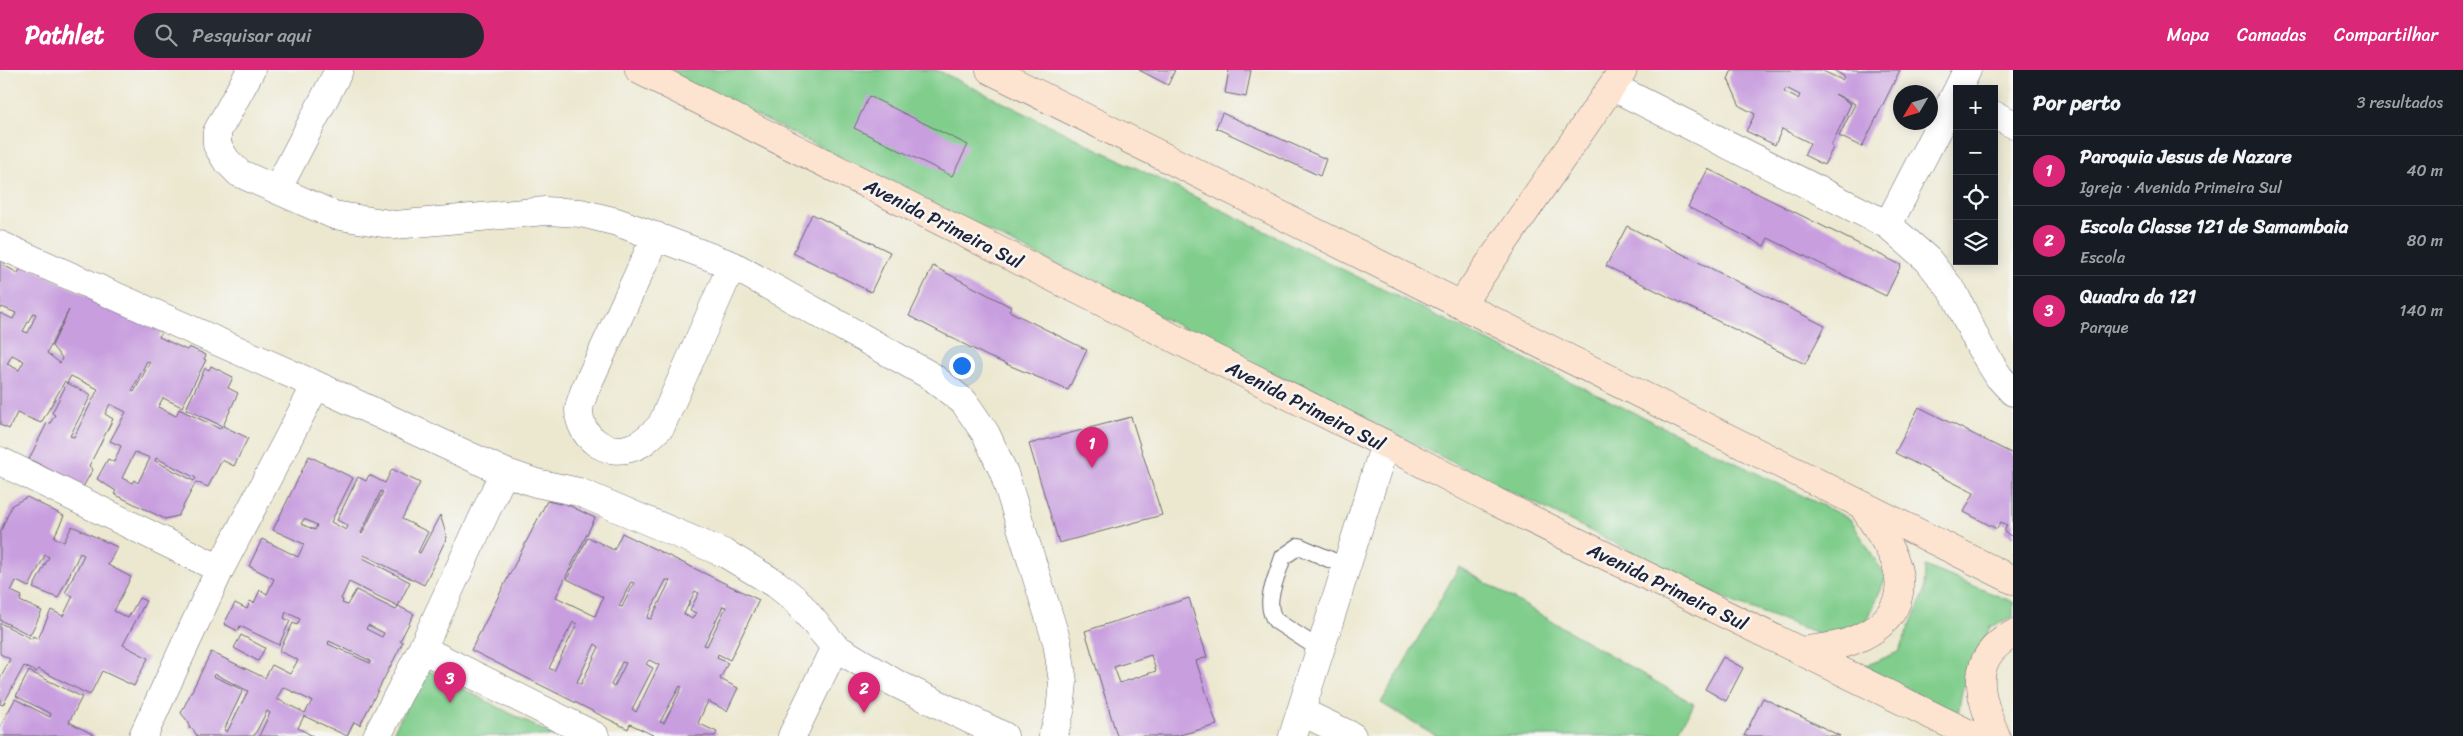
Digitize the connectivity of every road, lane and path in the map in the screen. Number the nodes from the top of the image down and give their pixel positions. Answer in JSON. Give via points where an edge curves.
{"nodes":[{"id":1,"x":251,"y":70,"type":"edge"},
{"id":2,"x":339,"y":70,"type":"edge"},
{"id":3,"x":639,"y":70,"type":"edge"},
{"id":4,"x":990,"y":70,"type":"edge"},
{"id":5,"x":1967,"y":70,"type":"edge"},
{"id":6,"x":1618,"y":78,"type":"edge"},
{"id":7,"x":1960,"y":85,"type":"edge"},
{"id":8,"x":1953,"y":99,"type":"edge"},
{"id":9,"x":1998,"y":117,"type":"edge"},
{"id":10,"x":2013,"y":124,"type":"edge"},
{"id":11,"x":277,"y":190,"type":"junction"},
{"id":12,"x":1888,"y":225,"type":"junction"},
{"id":13,"x":656,"y":236,"type":"junction"},
{"id":14,"x":0,"y":245,"type":"edge"},
{"id":15,"x":732,"y":265,"type":"junction"},
{"id":16,"x":1462,"y":303,"type":"junction"},
{"id":17,"x":316,"y":385,"type":"junction"},
{"id":18,"x":2013,"y":392,"type":"edge"},
{"id":19,"x":1385,"y":444,"type":"junction"},
{"id":20,"x":1,"y":465,"type":"edge"},
{"id":21,"x":504,"y":472,"type":"junction"},
{"id":22,"x":1864,"y":508,"type":"junction"},
{"id":23,"x":1347,"y":567,"type":"junction"},
{"id":24,"x":220,"y":569,"type":"junction"},
{"id":25,"x":2013,"y":580,"type":"edge"},
{"id":26,"x":2013,"y":634,"type":"edge"},
{"id":27,"x":835,"y":647,"type":"junction"},
{"id":28,"x":422,"y":649,"type":"junction"},
{"id":29,"x":1321,"y":650,"type":"junction"},
{"id":30,"x":1800,"y":651,"type":"junction"},
{"id":31,"x":1298,"y":724,"type":"edge"},
{"id":32,"x":144,"y":736,"type":"edge"},
{"id":33,"x":377,"y":736,"type":"edge"},
{"id":34,"x":595,"y":736,"type":"edge"},
{"id":35,"x":792,"y":736,"type":"edge"},
{"id":36,"x":1004,"y":736,"type":"edge"},
{"id":37,"x":1053,"y":736,"type":"edge"},
{"id":38,"x":1352,"y":736,"type":"edge"},
{"id":39,"x":1974,"y":736,"type":"edge"},
{"id":40,"x":1996,"y":736,"type":"edge"}],
"edges":[{"from":1,"to":11,"type":"street","via":[[217,132],[218,145],[226,160],[239,173]]},
{"from":2,"to":11,"type":"street"},
{"from":3,"to":19,"type":"street","name":"Avenida Primeira Sul"},
{"from":4,"to":16,"type":"street"},
{"from":5,"to":7,"type":"street"},
{"from":6,"to":12,"type":"street"},
{"from":6,"to":16,"type":"street"},
{"from":8,"to":12,"type":"street"},
{"from":9,"to":10,"type":"street"},
{"from":11,"to":13,"type":"street","via":[[334,215],[395,225],[545,211],[581,212]]},
{"from":12,"to":18,"type":"street","via":[[1928,260],[1954,293],[1985,354]]},
{"from":13,"to":15,"type":"street"},
{"from":13,"to":15,"type":"street","via":[[584,392],[579,410],[584,428],[597,445],[616,451],[631,448],[661,426]]},
{"from":14,"to":17,"type":"street"},
{"from":15,"to":37,"type":"street","via":[[931,376],[964,402],[986,434],[1004,472],[1057,642],[1063,682],[1060,712]]},
{"from":16,"to":22,"type":"street"},
{"from":17,"to":21,"type":"street"},
{"from":17,"to":24,"type":"street"},
{"from":19,"to":23,"type":"street"},
{"from":19,"to":30,"type":"street","name":"Avenida Primeira Sul"},
{"from":20,"to":24,"type":"street"},
{"from":21,"to":27,"type":"street","via":[[579,492],[726,554],[796,600]]},
{"from":21,"to":28,"type":"street"},
{"from":22,"to":25,"type":"street"},
{"from":22,"to":30,"type":"street","via":[[1896,564],[1901,590],[1894,612],[1871,632],[1848,643]]},
{"from":23,"to":29,"type":"street"},
{"from":23,"to":29,"type":"lane","via":[[1299,546],[1282,557],[1269,606],[1270,614]]},
{"from":24,"to":32,"type":"street"},
{"from":26,"to":40,"type":"street","via":[[1985,657],[1980,684]]},
{"from":27,"to":35,"type":"street"},
{"from":27,"to":36,"type":"street","via":[[895,683]]},
{"from":28,"to":33,"type":"street"},
{"from":28,"to":34,"type":"street"},
{"from":29,"to":31,"type":"street"},
{"from":30,"to":39,"type":"street","name":"Avenida Primeira Sul"},
{"from":31,"to":38,"type":"street"}]}
